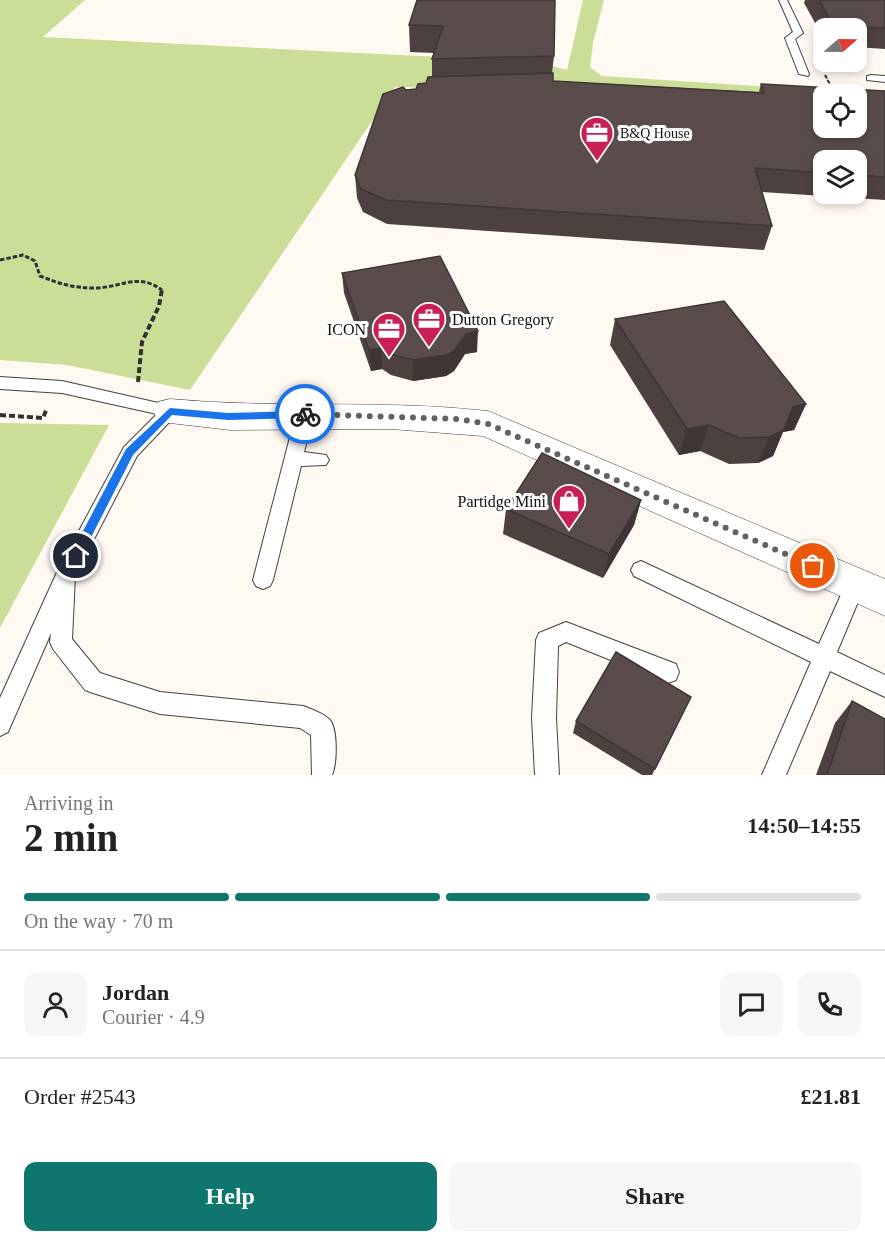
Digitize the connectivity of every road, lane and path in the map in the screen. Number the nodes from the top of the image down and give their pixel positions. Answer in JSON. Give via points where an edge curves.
{"nodes":[{"id":1,"x":783,"y":0,"type":"edge"},
{"id":2,"x":804,"y":74,"type":"dead end"},
{"id":3,"x":825,"y":75,"type":"dead end"},
{"id":4,"x":871,"y":78,"type":"dead end"},
{"id":5,"x":885,"y":79,"type":"edge"},
{"id":6,"x":830,"y":84,"type":"edge"},
{"id":7,"x":0,"y":260,"type":"edge"},
{"id":8,"x":0,"y":383,"type":"edge"},
{"id":9,"x":138,"y":388,"type":"dead end"},
{"id":10,"x":170,"y":411,"type":"junction"},
{"id":11,"x":305,"y":414,"type":"junction"},
{"id":12,"x":295,"y":459,"type":"junction"},
{"id":13,"x":320,"y":460,"type":"dead end"},
{"id":14,"x":641,"y":570,"type":"dead end"},
{"id":15,"x":65,"y":576,"type":"junction"},
{"id":16,"x":263,"y":580,"type":"dead end"},
{"id":17,"x":870,"y":592,"type":"edge"},
{"id":18,"x":826,"y":657,"type":"junction"},
{"id":19,"x":668,"y":672,"type":"dead end"},
{"id":20,"x":885,"y":686,"type":"edge"},
{"id":21,"x":0,"y":724,"type":"edge"},
{"id":22,"x":321,"y":774,"type":"edge"},
{"id":23,"x":546,"y":775,"type":"edge"},
{"id":24,"x":774,"y":775,"type":"edge"}],
"edges":[{"from":1,"to":2,"type":"lane","via":[[798,33],[790,38]]},
{"from":3,"to":6,"type":"path"},
{"from":4,"to":5,"type":"lane"},
{"from":7,"to":9,"type":"path","via":[[23,255],[35,261],[40,276],[67,287],[98,288],[133,280],[162,289],[162,305],[138,353]]},
{"from":8,"to":10,"type":"lane","via":[[62,387]]},
{"from":10,"to":11,"type":"street","via":[[228,417]]},
{"from":10,"to":15,"type":"lane","via":[[130,452]]},
{"from":11,"to":12,"type":"lane"},
{"from":11,"to":17,"type":"street","via":[[457,419],[488,424]]},
{"from":12,"to":13,"type":"lane"},
{"from":12,"to":16,"type":"lane"},
{"from":14,"to":18,"type":"lane"},
{"from":15,"to":21,"type":"lane"},
{"from":15,"to":22,"type":"lane","via":[[60,642],[93,682],[160,704],[303,717],[322,728]]},
{"from":17,"to":18,"type":"lane"},
{"from":18,"to":20,"type":"lane"},
{"from":18,"to":24,"type":"lane"},
{"from":19,"to":23,"type":"lane","via":[[566,632],[547,640]]}]}
